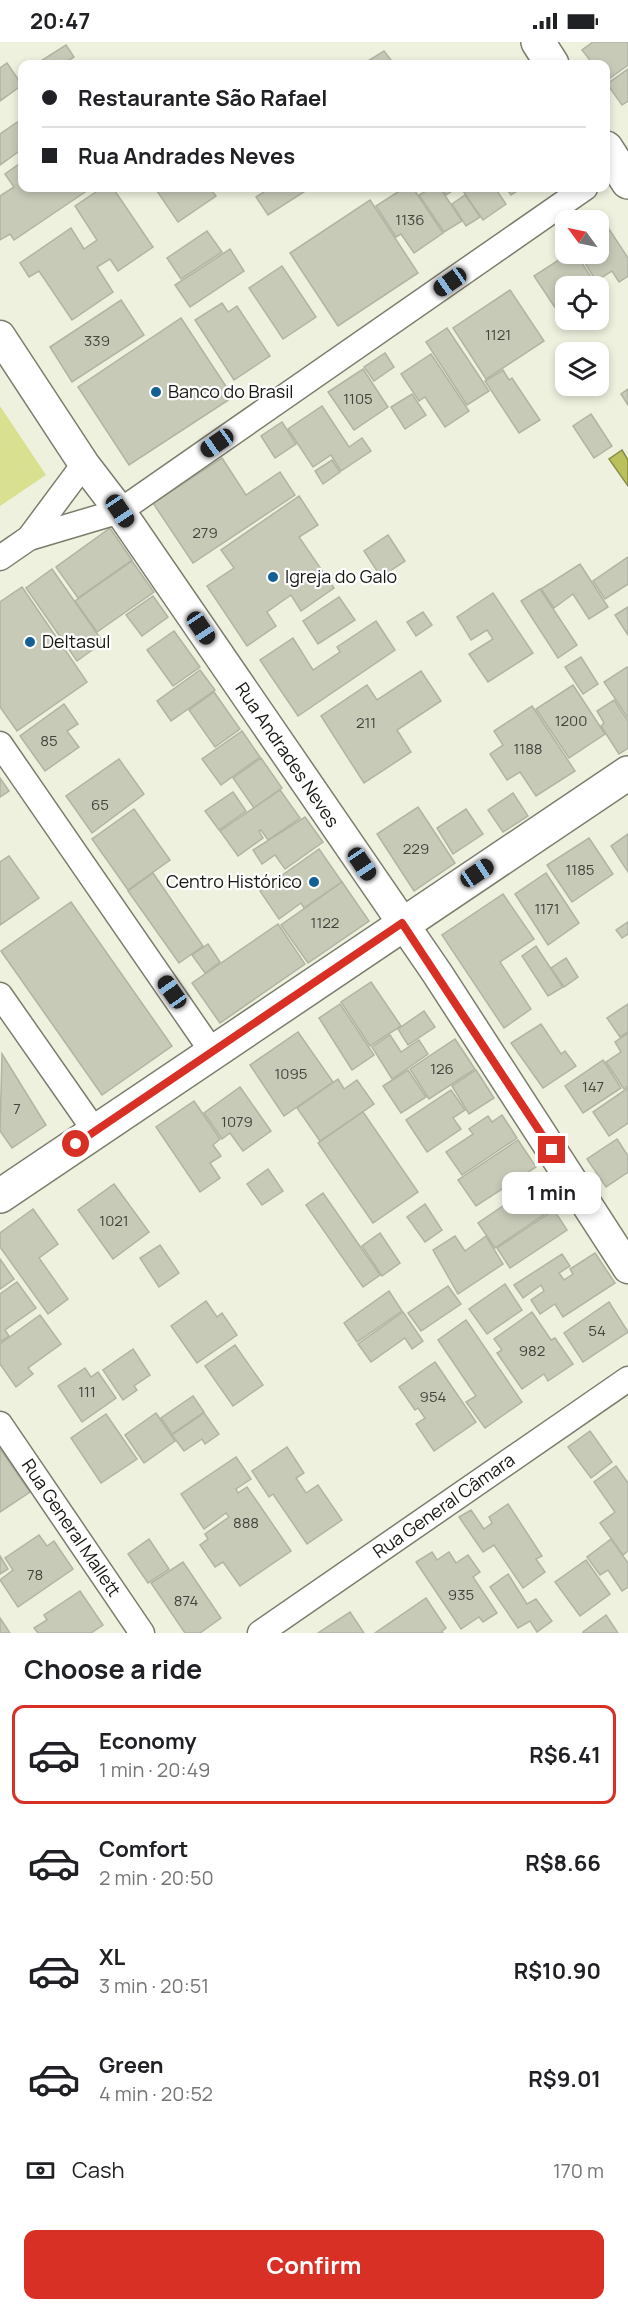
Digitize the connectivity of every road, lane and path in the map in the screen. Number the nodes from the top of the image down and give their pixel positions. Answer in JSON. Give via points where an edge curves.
{"nodes":[{"id":1,"x":538,"y":42,"type":"edge"},
{"id":2,"x":549,"y":60,"type":"edge"},
{"id":3,"x":579,"y":192,"type":"edge"},
{"id":4,"x":0,"y":336,"type":"edge"},
{"id":5,"x":84,"y":464,"type":"junction"},
{"id":6,"x":120,"y":511,"type":"junction"},
{"id":7,"x":29,"y":538,"type":"junction"},
{"id":8,"x":0,"y":558,"type":"edge"},
{"id":9,"x":0,"y":744,"type":"edge"},
{"id":10,"x":628,"y":772,"type":"edge"},
{"id":11,"x":402,"y":923,"type":"junction"},
{"id":12,"x":0,"y":996,"type":"edge"},
{"id":13,"x":213,"y":1053,"type":"junction"},
{"id":14,"x":95,"y":1131,"type":"junction"},
{"id":15,"x":0,"y":1196,"type":"edge"},
{"id":16,"x":628,"y":1269,"type":"edge"},
{"id":17,"x":628,"y":1379,"type":"edge"},
{"id":18,"x":0,"y":1424,"type":"edge"},
{"id":19,"x":142,"y":1633,"type":"edge"},
{"id":20,"x":261,"y":1633,"type":"edge"}],
"edges":[{"from":1,"to":2,"type":"main road"},
{"from":3,"to":6,"type":"street"},
{"from":4,"to":5,"type":"street","name":"Rua Andrades Neves"},
{"from":5,"to":6,"type":"street","name":"Rua Andrades Neves"},
{"from":5,"to":7,"type":"street"},
{"from":6,"to":7,"type":"street"},
{"from":6,"to":11,"type":"street","name":"Rua Andrades Neves"},
{"from":7,"to":8,"type":"street"},
{"from":9,"to":13,"type":"street"},
{"from":10,"to":11,"type":"main road"},
{"from":11,"to":13,"type":"main road"},
{"from":11,"to":16,"type":"street","name":"Rua Andrades Neves"},
{"from":12,"to":14,"type":"street"},
{"from":13,"to":14,"type":"main road"},
{"from":14,"to":15,"type":"main road"},
{"from":17,"to":20,"type":"street","name":"Rua General Câmara"},
{"from":18,"to":19,"type":"street","name":"Rua General Mallett"}]}
